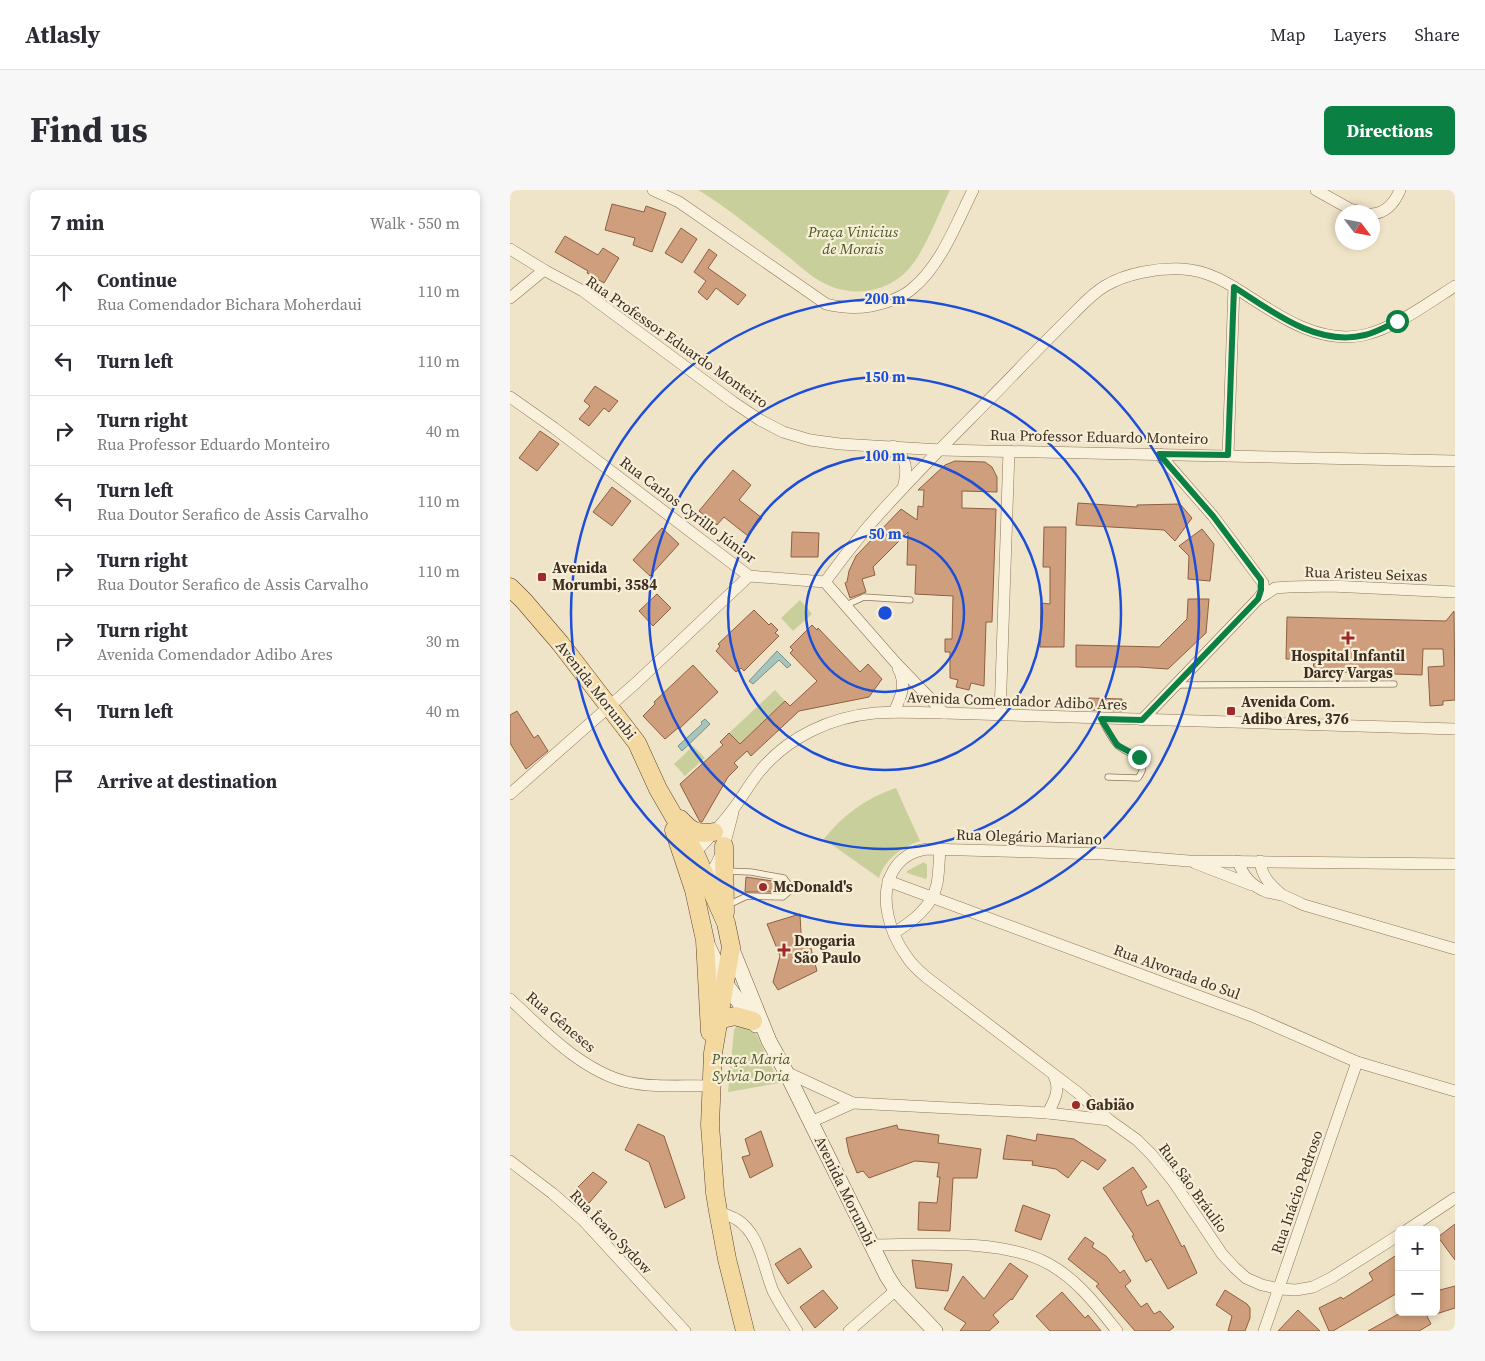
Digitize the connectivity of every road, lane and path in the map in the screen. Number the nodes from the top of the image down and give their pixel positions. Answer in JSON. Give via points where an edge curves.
{"nodes":[{"id":1,"x":653,"y":190,"type":"edge"},
{"id":2,"x":972,"y":190,"type":"edge"},
{"id":3,"x":1316,"y":190,"type":"edge"},
{"id":4,"x":1400,"y":190,"type":"edge"},
{"id":5,"x":1343,"y":205,"type":"edge"},
{"id":6,"x":1380,"y":212,"type":"edge"},
{"id":7,"x":510,"y":249,"type":"edge"},
{"id":8,"x":544,"y":270,"type":"junction"},
{"id":9,"x":1455,"y":286,"type":"edge"},
{"id":10,"x":1234,"y":287,"type":"junction"},
{"id":11,"x":510,"y":298,"type":"edge"},
{"id":12,"x":510,"y":397,"type":"edge"},
{"id":13,"x":969,"y":420,"type":"junction"},
{"id":14,"x":893,"y":446,"type":"junction"},
{"id":15,"x":941,"y":450,"type":"junction"},
{"id":16,"x":969,"y":450,"type":"junction"},
{"id":17,"x":1009,"y":451,"type":"junction"},
{"id":18,"x":1159,"y":454,"type":"junction"},
{"id":19,"x":1228,"y":455,"type":"junction"},
{"id":20,"x":1455,"y":461,"type":"edge"},
{"id":21,"x":904,"y":488,"type":"junction"},
{"id":22,"x":748,"y":576,"type":"junction"},
{"id":23,"x":1261,"y":580,"type":"junction"},
{"id":24,"x":825,"y":582,"type":"junction"},
{"id":25,"x":510,"y":587,"type":"edge"},
{"id":26,"x":1275,"y":588,"type":"junction"},
{"id":27,"x":1455,"y":592,"type":"edge"},
{"id":28,"x":1258,"y":599,"type":"junction"},
{"id":29,"x":910,"y":600,"type":"dead end"},
{"id":30,"x":844,"y":606,"type":"junction"},
{"id":31,"x":895,"y":662,"type":"junction"},
{"id":32,"x":1394,"y":684,"type":"dead end"},
{"id":33,"x":1173,"y":689,"type":"junction"},
{"id":34,"x":610,"y":706,"type":"junction"},
{"id":35,"x":894,"y":712,"type":"junction"},
{"id":36,"x":944,"y":713,"type":"junction"},
{"id":37,"x":1000,"y":715,"type":"junction"},
{"id":38,"x":1101,"y":719,"type":"junction"},
{"id":39,"x":1142,"y":720,"type":"junction"},
{"id":40,"x":1175,"y":721,"type":"junction"},
{"id":41,"x":1455,"y":729,"type":"edge"},
{"id":42,"x":1108,"y":777,"type":"dead end"},
{"id":43,"x":510,"y":794,"type":"edge"},
{"id":44,"x":666,"y":803,"type":"junction"},
{"id":45,"x":735,"y":808,"type":"junction"},
{"id":46,"x":719,"y":839,"type":"junction"},
{"id":47,"x":940,"y":849,"type":"junction"},
{"id":48,"x":690,"y":858,"type":"junction"},
{"id":49,"x":1189,"y":860,"type":"junction"},
{"id":50,"x":1238,"y":861,"type":"junction"},
{"id":51,"x":1260,"y":861,"type":"junction"},
{"id":52,"x":1455,"y":864,"type":"edge"},
{"id":53,"x":724,"y":871,"type":"junction"},
{"id":54,"x":888,"y":881,"type":"junction"},
{"id":55,"x":700,"y":885,"type":"junction"},
{"id":56,"x":1255,"y":886,"type":"junction"},
{"id":57,"x":1281,"y":895,"type":"junction"},
{"id":58,"x":932,"y":896,"type":"junction"},
{"id":59,"x":725,"y":915,"type":"junction"},
{"id":60,"x":894,"y":933,"type":"junction"},
{"id":61,"x":705,"y":940,"type":"junction"},
{"id":62,"x":731,"y":947,"type":"junction"},
{"id":63,"x":1455,"y":949,"type":"edge"},
{"id":64,"x":725,"y":983,"type":"junction"},
{"id":65,"x":510,"y":999,"type":"edge"},
{"id":66,"x":718,"y":1020,"type":"junction"},
{"id":67,"x":752,"y":1021,"type":"junction"},
{"id":68,"x":769,"y":1042,"type":"junction"},
{"id":69,"x":713,"y":1053,"type":"junction"},
{"id":70,"x":1357,"y":1062,"type":"junction"},
{"id":71,"x":786,"y":1072,"type":"junction"},
{"id":72,"x":1054,"y":1076,"type":"junction"},
{"id":73,"x":711,"y":1086,"type":"junction"},
{"id":74,"x":1455,"y":1091,"type":"edge"},
{"id":75,"x":853,"y":1104,"type":"junction"},
{"id":76,"x":1048,"y":1113,"type":"junction"},
{"id":77,"x":1109,"y":1120,"type":"junction"},
{"id":78,"x":811,"y":1122,"type":"junction"},
{"id":79,"x":510,"y":1161,"type":"edge"},
{"id":80,"x":1455,"y":1198,"type":"edge"},
{"id":81,"x":718,"y":1212,"type":"junction"},
{"id":82,"x":1413,"y":1226,"type":"edge"},
{"id":83,"x":1395,"y":1238,"type":"edge"},
{"id":84,"x":871,"y":1244,"type":"junction"},
{"id":85,"x":1280,"y":1289,"type":"junction"},
{"id":86,"x":896,"y":1290,"type":"junction"},
{"id":87,"x":685,"y":1331,"type":"edge"},
{"id":88,"x":745,"y":1331,"type":"edge"},
{"id":89,"x":797,"y":1331,"type":"edge"},
{"id":90,"x":849,"y":1331,"type":"edge"},
{"id":91,"x":936,"y":1331,"type":"edge"},
{"id":92,"x":1117,"y":1331,"type":"edge"},
{"id":93,"x":1264,"y":1331,"type":"edge"}],
"edges":[{"from":1,"to":2,"type":"street","via":[[679,202],[826,304],[843,309],[889,302],[912,289],[943,249]]},
{"from":3,"to":5,"type":"street"},
{"from":4,"to":6,"type":"street","via":[[1392,204]]},
{"from":7,"to":8,"type":"street","name":"Rua Professor Eduardo Monteiro"},
{"from":8,"to":11,"type":"street"},
{"from":8,"to":14,"type":"street","name":"Rua Professor Eduardo Monteiro","via":[[583,291],[733,402],[783,432],[840,444]]},
{"from":9,"to":10,"type":"street","via":[[1378,331],[1340,337],[1304,329]]},
{"from":10,"to":13,"type":"street","via":[[1201,272],[1183,269],[1130,275],[1106,286],[1053,333]]},
{"from":10,"to":19,"type":"street"},
{"from":12,"to":22,"type":"street","name":"Rua Carlos Cyrillo Júnior"},
{"from":13,"to":15,"type":"street"},
{"from":13,"to":16,"type":"street","via":[[965,438]]},
{"from":14,"to":15,"type":"street","name":"Rua Professor Eduardo Monteiro"},
{"from":14,"to":21,"type":"street","via":[[905,460],[907,475]]},
{"from":15,"to":16,"type":"street","name":"Rua Professor Eduardo Monteiro"},
{"from":15,"to":21,"type":"street"},
{"from":16,"to":17,"type":"street","name":"Rua Professor Eduardo Monteiro"},
{"from":17,"to":18,"type":"street","name":"Rua Professor Eduardo Monteiro"},
{"from":17,"to":37,"type":"street"},
{"from":18,"to":19,"type":"street","name":"Rua Professor Eduardo Monteiro"},
{"from":18,"to":23,"type":"street","via":[[1213,516]]},
{"from":19,"to":20,"type":"street","name":"Rua Professor Eduardo Monteiro"},
{"from":21,"to":24,"type":"street","via":[[866,529]]},
{"from":22,"to":24,"type":"street","name":"Rua Carlos Cyrillo Júnior"},
{"from":22,"to":34,"type":"street"},
{"from":23,"to":26,"type":"street"},
{"from":23,"to":28,"type":"street","via":[[1264,591]]},
{"from":24,"to":30,"type":"street"},
{"from":25,"to":34,"type":"main road","name":"Avenida Morumbi"},
{"from":26,"to":27,"type":"street","name":"Rua Aristeu Seixas","via":[[1331,586]]},
{"from":26,"to":28,"type":"street"},
{"from":28,"to":33,"type":"street"},
{"from":29,"to":30,"type":"lane","via":[[864,597]]},
{"from":30,"to":31,"type":"street"},
{"from":31,"to":35,"type":"street","via":[[903,678],[903,686]]},
{"from":31,"to":36,"type":"street"},
{"from":32,"to":33,"type":"lane"},
{"from":33,"to":39,"type":"street"},
{"from":33,"to":40,"type":"street","via":[[1168,709]]},
{"from":34,"to":43,"type":"street"},
{"from":34,"to":44,"type":"main road","name":"Avenida Morumbi","via":[[637,743]]},
{"from":35,"to":36,"type":"street","name":"Avenida Comendador Adibo Ares"},
{"from":35,"to":45,"type":"street","name":"Avenida Comendador Adibo Ares","via":[[833,721],[802,734],[778,751],[760,770]]},
{"from":36,"to":37,"type":"street","name":"Avenida Comendador Adibo Ares"},
{"from":37,"to":38,"type":"street","name":"Avenida Comendador Adibo Ares"},
{"from":38,"to":39,"type":"street","name":"Avenida Comendador Adibo Ares"},
{"from":38,"to":42,"type":"lane","via":[[1117,745],[1139,757],[1143,767],[1138,778]]},
{"from":39,"to":40,"type":"street","name":"Avenida Comendador Adibo Ares"},
{"from":40,"to":41,"type":"street","name":"Avenida Comendador Adibo Ares"},
{"from":44,"to":46,"type":"main road","via":[[690,830]]},
{"from":44,"to":48,"type":"main road","name":"Avenida Morumbi"},
{"from":45,"to":46,"type":"street","name":"Avenida Comendador Adibo Ares"},
{"from":45,"to":46,"type":"street","name":"Avenida Comendador Adibo Ares"},
{"from":46,"to":48,"type":"street","name":"Avenida Comendador Adibo Ares"},
{"from":46,"to":53,"type":"main road"},
{"from":46,"to":55,"type":"street","name":"Avenida Comendador Adibo Ares"},
{"from":47,"to":49,"type":"street","name":"Rua Olegário Mariano"},
{"from":47,"to":54,"type":"street","name":"Rua Olegário Mariano","via":[[916,850],[907,854]]},
{"from":47,"to":58,"type":"street","via":[[937,884]]},
{"from":48,"to":55,"type":"main road","name":"Avenida Morumbi"},
{"from":49,"to":50,"type":"street","name":"Rua Olegário Mariano"},
{"from":49,"to":56,"type":"street"},
{"from":50,"to":51,"type":"street","name":"Rua Olegário Mariano"},
{"from":50,"to":56,"type":"street","via":[[1243,874]]},
{"from":51,"to":52,"type":"street","name":"Rua Olegário Mariano"},
{"from":51,"to":57,"type":"street","via":[[1265,877]]},
{"from":53,"to":59,"type":"main road"},
{"from":53,"to":59,"type":"lane","via":[[784,878],[792,889],[782,896],[747,896]]},
{"from":54,"to":58,"type":"street","name":"Rua Alvorada do Sul"},
{"from":54,"to":60,"type":"street","via":[[887,908]]},
{"from":55,"to":59,"type":"main road","name":"Avenida Morumbi"},
{"from":55,"to":61,"type":"main road","name":"Avenida Morumbi"},
{"from":56,"to":57,"type":"street"},
{"from":57,"to":63,"type":"street","via":[[1304,905]]},
{"from":58,"to":60,"type":"street","via":[[925,908]]},
{"from":58,"to":70,"type":"street","name":"Rua Alvorada do Sul","via":[[1252,1016]]},
{"from":59,"to":62,"type":"main road","name":"Avenida Morumbi"},
{"from":60,"to":72,"type":"street","via":[[907,957],[926,977]]},
{"from":61,"to":64,"type":"main road","name":"Avenida Morumbi"},
{"from":61,"to":69,"type":"main road"},
{"from":62,"to":64,"type":"main road"},
{"from":62,"to":68,"type":"main road","name":"Avenida Morumbi"},
{"from":64,"to":66,"type":"main road"},
{"from":64,"to":67,"type":"main road","name":"Avenida Morumbi"},
{"from":65,"to":73,"type":"street","name":"Rua Gêneses","via":[[562,1046],[611,1077],[651,1085]]},
{"from":66,"to":67,"type":"main road","via":[[736,1016]]},
{"from":66,"to":69,"type":"main road"},
{"from":67,"to":68,"type":"main road","name":"Avenida Morumbi"},
{"from":68,"to":71,"type":"main road","name":"Avenida Morumbi"},
{"from":69,"to":73,"type":"main road"},
{"from":70,"to":74,"type":"street","name":"Rua Alvorada do Sul"},
{"from":70,"to":85,"type":"street","name":"Rua Inácio Pedroso"},
{"from":71,"to":75,"type":"street","name":"Rua São Bráulio"},
{"from":71,"to":78,"type":"main road","name":"Avenida Morumbi"},
{"from":72,"to":76,"type":"street","via":[[1057,1094]]},
{"from":72,"to":77,"type":"street"},
{"from":73,"to":81,"type":"main road","via":[[711,1135]]},
{"from":75,"to":76,"type":"street","name":"Rua São Bráulio"},
{"from":75,"to":78,"type":"street","name":"Rua São Bráulio"},
{"from":76,"to":77,"type":"street","name":"Rua São Bráulio"},
{"from":77,"to":85,"type":"street","name":"Rua São Bráulio","via":[[1152,1155],[1234,1268],[1246,1278]]},
{"from":78,"to":84,"type":"main road","name":"Avenida Morumbi"},
{"from":79,"to":87,"type":"street","name":"Rua Ícaro Sydow","via":[[583,1220]]},
{"from":80,"to":82,"type":"street"},
{"from":81,"to":88,"type":"main road"},
{"from":81,"to":89,"type":"street","via":[[736,1219],[751,1234],[773,1291]]},
{"from":83,"to":85,"type":"street","name":"Rua São Bráulio","via":[[1313,1287]]},
{"from":84,"to":86,"type":"main road","name":"Avenida Morumbi"},
{"from":84,"to":92,"type":"street","via":[[968,1246],[1025,1254],[1067,1276]]},
{"from":85,"to":93,"type":"street","name":"Rua Inácio Pedroso"},
{"from":86,"to":90,"type":"street"},
{"from":86,"to":91,"type":"main road","name":"Avenida Morumbi"}]}
